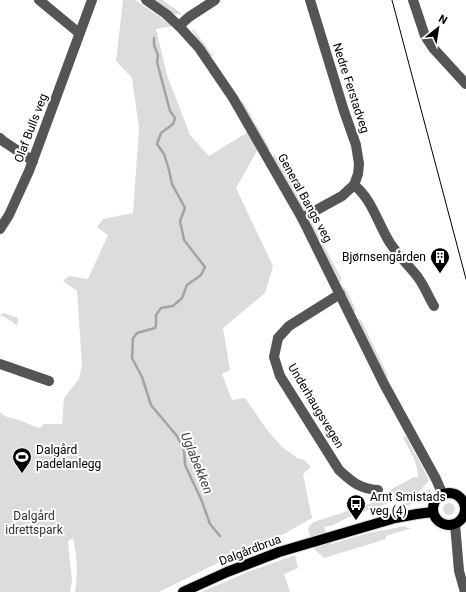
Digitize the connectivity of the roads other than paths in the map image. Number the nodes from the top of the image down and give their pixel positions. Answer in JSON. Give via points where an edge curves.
{"nodes":[{"id":1,"x":39,"y":0,"type":"edge"},
{"id":2,"x":92,"y":0,"type":"edge"},
{"id":3,"x":146,"y":0,"type":"edge"},
{"id":4,"x":215,"y":0,"type":"edge"},
{"id":5,"x":310,"y":0,"type":"edge"},
{"id":6,"x":413,"y":0,"type":"edge"},
{"id":7,"x":179,"y":26,"type":"junction"},
{"id":8,"x":79,"y":33,"type":"junction"},
{"id":9,"x":466,"y":84,"type":"edge"},
{"id":10,"x":0,"y":138,"type":"edge"},
{"id":11,"x":33,"y":161,"type":"junction"},
{"id":12,"x":354,"y":185,"type":"junction"},
{"id":13,"x":302,"y":218,"type":"junction"},
{"id":14,"x":0,"y":229,"type":"edge"},
{"id":15,"x":340,"y":294,"type":"junction"},
{"id":16,"x":434,"y":306,"type":"dead end"},
{"id":17,"x":0,"y":364,"type":"edge"},
{"id":18,"x":49,"y":381,"type":"dead end"},
{"id":19,"x":378,"y":490,"type":"dead end"},
{"id":20,"x":443,"y":495,"type":"junction"},
{"id":21,"x":465,"y":510,"type":"edge"},
{"id":22,"x":434,"y":512,"type":"junction"},
{"id":23,"x":455,"y":524,"type":"junction"},
{"id":24,"x":183,"y":592,"type":"edge"},
{"id":25,"x":465,"y":592,"type":"edge"}],
"edges":[{"from":1,"to":8,"type":"street"},
{"from":2,"to":8,"type":"street","name":"Olaf Bulls veg"},
{"from":3,"to":7,"type":"street","name":"General Bangs veg"},
{"from":4,"to":7,"type":"street"},
{"from":5,"to":12,"type":"street","name":"Nedre Ferstadveg","via":[[356,145],[359,164]]},
{"from":6,"to":9,"type":"street","via":[[425,36]]},
{"from":7,"to":13,"type":"street","name":"General Bangs veg","via":[[233,98]]},
{"from":8,"to":11,"type":"street","name":"Olaf Bulls veg"},
{"from":10,"to":11,"type":"street"},
{"from":11,"to":14,"type":"street","name":"Olaf Bulls veg"},
{"from":12,"to":13,"type":"street","via":[[342,196]]},
{"from":12,"to":16,"type":"street","via":[[361,190],[397,254],[418,278]]},
{"from":13,"to":15,"type":"street","name":"General Bangs veg"},
{"from":15,"to":19,"type":"street","name":"Underhaugsvegen","via":[[289,326],[278,338],[274,357],[280,376],[339,470],[359,486]]},
{"from":15,"to":20,"type":"street","name":"General Bangs veg"},
{"from":17,"to":18,"type":"street"},
{"from":20,"to":21,"type":"main road","via":[[458,496]]},
{"from":20,"to":22,"type":"main road","via":[[435,502]]},
{"from":21,"to":23,"type":"main road"},
{"from":22,"to":23,"type":"main road","via":[[439,522]]},
{"from":22,"to":24,"type":"main road","name":"Dalgårdbrua","via":[[395,518],[279,552]]},
{"from":23,"to":25,"type":"street","via":[[458,571]]}]}
